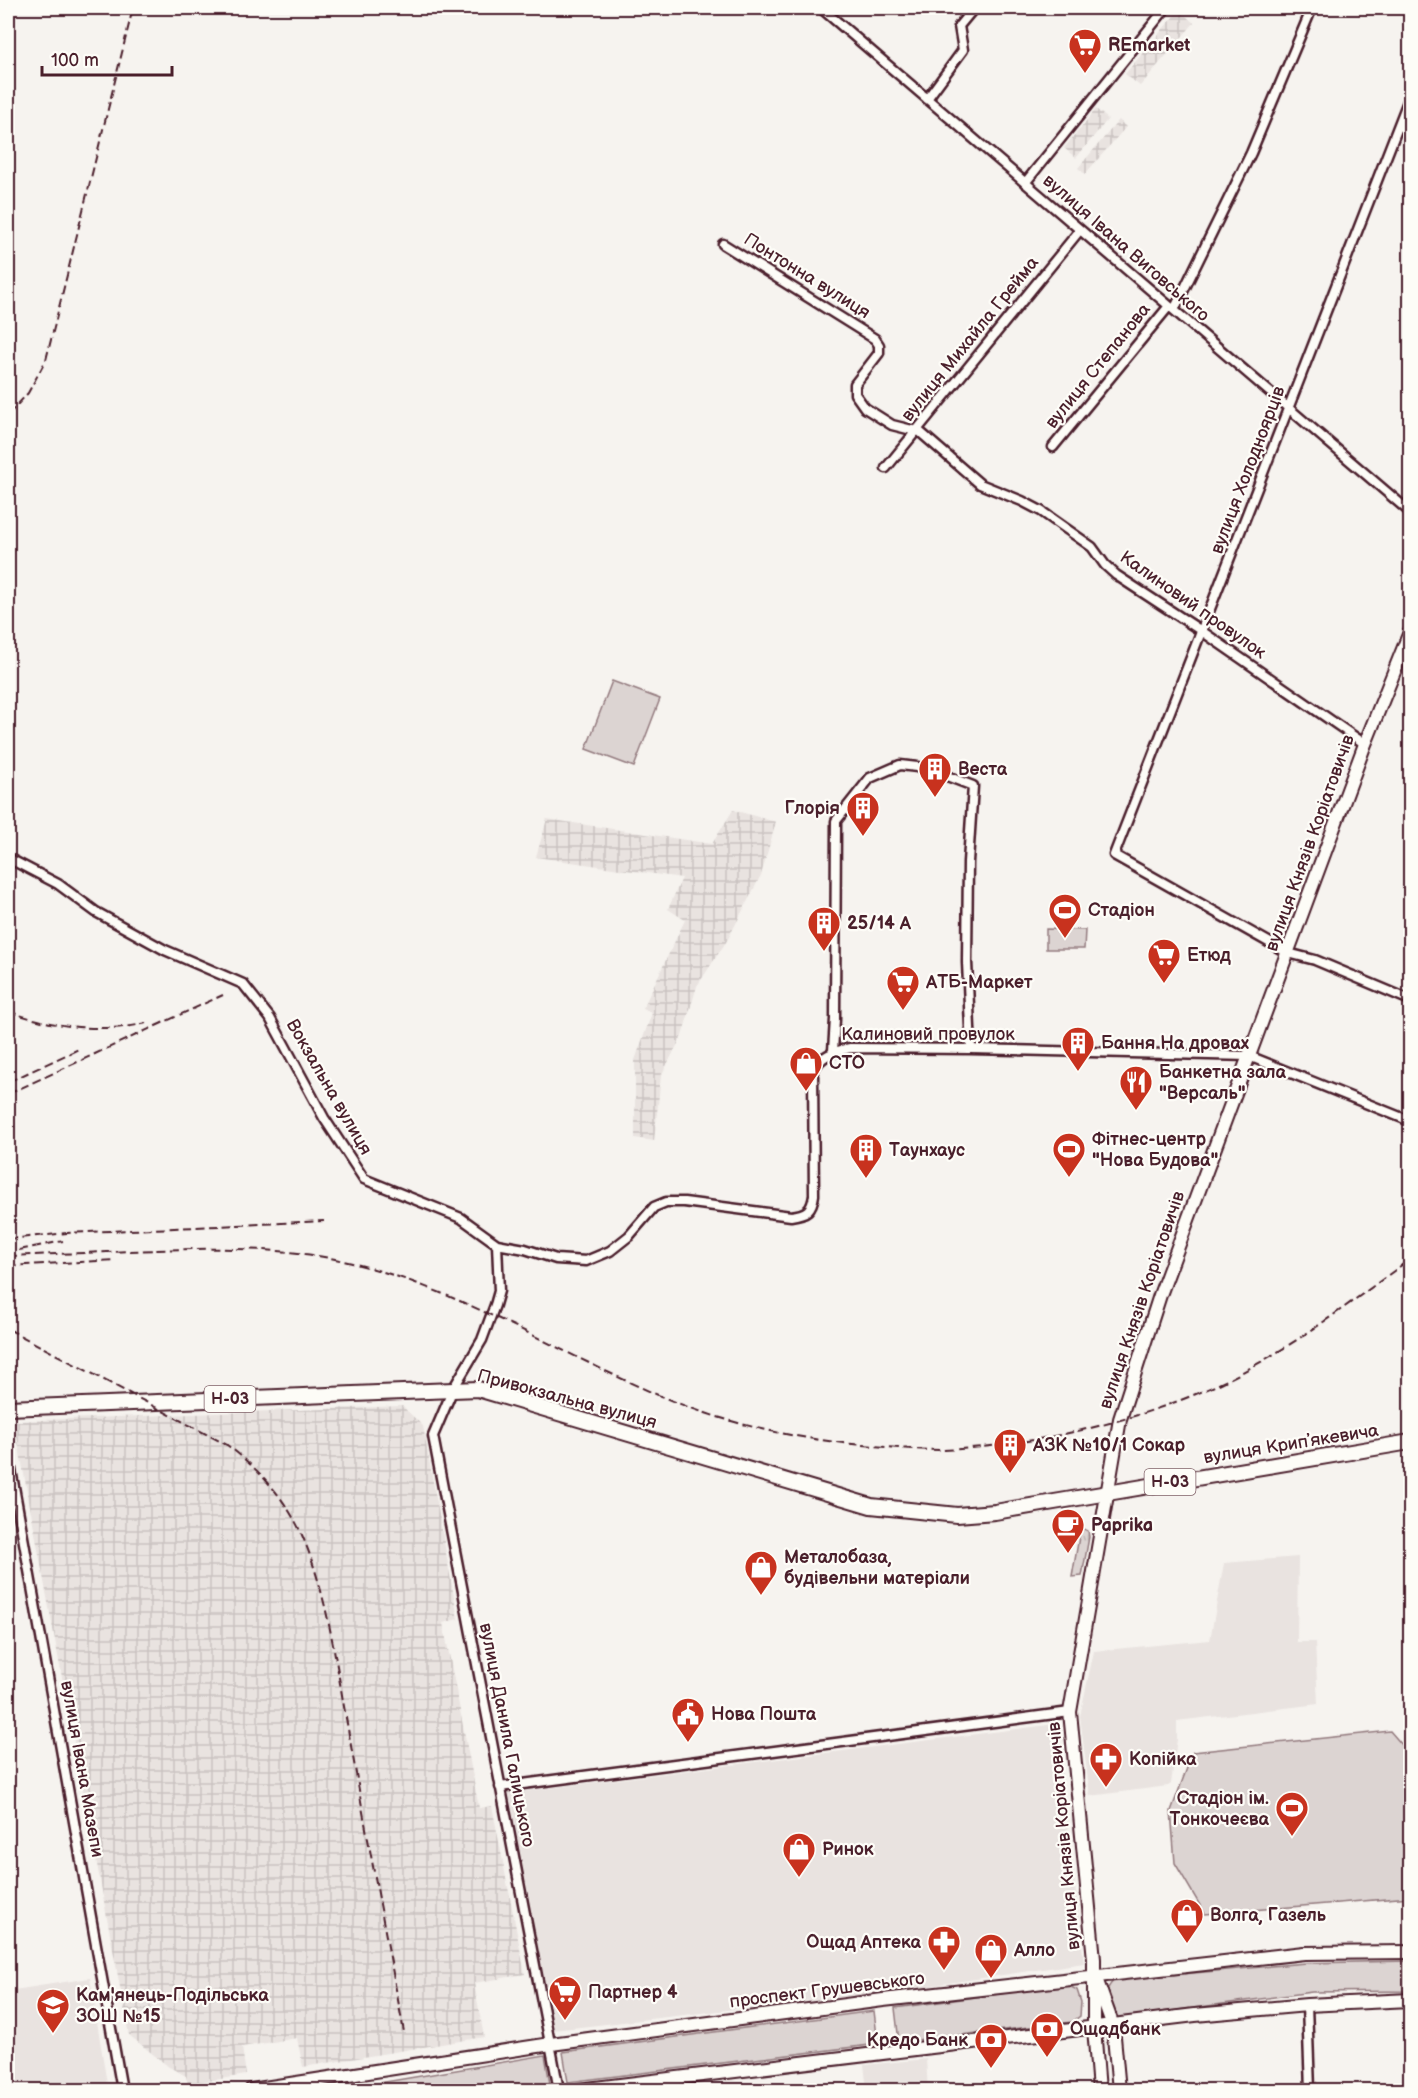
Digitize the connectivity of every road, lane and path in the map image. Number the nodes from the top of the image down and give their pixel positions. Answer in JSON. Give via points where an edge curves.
{"nodes":[{"id":1,"x":821,"y":8,"type":"edge"},
{"id":2,"x":974,"y":8,"type":"edge"},
{"id":3,"x":1166,"y":8,"type":"edge"},
{"id":4,"x":1312,"y":8,"type":"edge"},
{"id":5,"x":1410,"y":96,"type":"edge"},
{"id":6,"x":927,"y":99,"type":"junction"},
{"id":7,"x":1025,"y":183,"type":"junction"},
{"id":8,"x":1080,"y":230,"type":"junction"},
{"id":9,"x":723,"y":244,"type":"dead end"},
{"id":10,"x":1172,"y":308,"type":"junction"},
{"id":11,"x":1289,"y":409,"type":"junction"},
{"id":12,"x":917,"y":431,"type":"junction"},
{"id":13,"x":1053,"y":447,"type":"dead end"},
{"id":14,"x":886,"y":468,"type":"dead end"},
{"id":15,"x":1410,"y":512,"type":"edge"},
{"id":16,"x":1203,"y":632,"type":"junction"},
{"id":17,"x":1410,"y":632,"type":"edge"},
{"id":18,"x":1365,"y":744,"type":"junction"},
{"id":19,"x":8,"y":858,"type":"edge"},
{"id":20,"x":1288,"y":953,"type":"junction"},
{"id":21,"x":1410,"y":1000,"type":"edge"},
{"id":22,"x":971,"y":1049,"type":"junction"},
{"id":23,"x":833,"y":1051,"type":"junction"},
{"id":24,"x":1249,"y":1056,"type":"junction"},
{"id":25,"x":1410,"y":1121,"type":"edge"},
{"id":26,"x":497,"y":1244,"type":"junction"},
{"id":27,"x":453,"y":1389,"type":"junction"},
{"id":28,"x":8,"y":1408,"type":"edge"},
{"id":29,"x":1410,"y":1442,"type":"edge"},
{"id":30,"x":8,"y":1454,"type":"edge"},
{"id":31,"x":1107,"y":1493,"type":"junction"},
{"id":32,"x":1070,"y":1713,"type":"junction"},
{"id":33,"x":500,"y":1787,"type":"junction"},
{"id":34,"x":1410,"y":1952,"type":"edge"},
{"id":35,"x":1095,"y":1977,"type":"junction"},
{"id":36,"x":1410,"y":2000,"type":"edge"},
{"id":37,"x":1307,"y":2004,"type":"junction"},
{"id":38,"x":1113,"y":2026,"type":"junction"},
{"id":39,"x":1094,"y":2028,"type":"junction"},
{"id":40,"x":551,"y":2044,"type":"junction"},
{"id":41,"x":122,"y":2091,"type":"edge"},
{"id":42,"x":251,"y":2091,"type":"edge"},
{"id":43,"x":559,"y":2091,"type":"edge"},
{"id":44,"x":579,"y":2091,"type":"edge"},
{"id":45,"x":1099,"y":2091,"type":"edge"},
{"id":46,"x":1119,"y":2091,"type":"edge"},
{"id":47,"x":1310,"y":2091,"type":"edge"}],
"edges":[{"from":1,"to":6,"type":"street","name":"вулиця Івана Виговського"},
{"from":2,"to":6,"type":"street","via":[[959,26],[963,50]]},
{"from":3,"to":7,"type":"street"},
{"from":4,"to":10,"type":"street","name":"вулиця Степанова","via":[[1251,153]]},
{"from":5,"to":11,"type":"street","name":"вулиця Холодноярців"},
{"from":6,"to":7,"type":"street","name":"вулиця Івана Виговського"},
{"from":7,"to":8,"type":"street","name":"вулиця Івана Виговського"},
{"from":8,"to":10,"type":"street","name":"вулиця Івана Виговського"},
{"from":8,"to":12,"type":"street","name":"вулиця Михайла Грейма"},
{"from":9,"to":12,"type":"street","name":"Понтонна вулиця","via":[[874,337],[879,353],[858,378],[855,394],[865,408],[884,421]]},
{"from":10,"to":11,"type":"street","name":"вулиця Івана Виговського"},
{"from":10,"to":13,"type":"street","name":"вулиця Степанова"},
{"from":11,"to":15,"type":"street","name":"вулиця Івана Виговського"},
{"from":11,"to":16,"type":"street","name":"вулиця Холодноярців"},
{"from":12,"to":14,"type":"street","name":"вулиця Михайла Грейма"},
{"from":12,"to":16,"type":"street","name":"Калиновий провулок","via":[[980,484],[1041,511],[1092,547],[1116,575]]},
{"from":16,"to":18,"type":"street","name":"Калиновий провулок"},
{"from":16,"to":20,"type":"street","name":"вулиця Холодноярців","via":[[1114,855]]},
{"from":17,"to":18,"type":"main road","name":"вулиця Князів Коріатовичів"},
{"from":18,"to":20,"type":"main road","name":"вулиця Князів Коріатовичів"},
{"from":19,"to":26,"type":"street","name":"Вокзальна вулиця","via":[[165,950],[243,984],[270,1018],[324,1118],[364,1179],[461,1218]]},
{"from":20,"to":21,"type":"street","via":[[1315,960]]},
{"from":20,"to":24,"type":"main road","name":"вулиця Князів Коріатовичів"},
{"from":22,"to":23,"type":"street","name":"Калиновий провулок"},
{"from":22,"to":23,"type":"street","via":[[967,962],[973,786],[926,768],[900,765],[870,778],[836,821]]},
{"from":22,"to":24,"type":"street","name":"Калиновий провулок"},
{"from":23,"to":26,"type":"street","name":"Калиновий провулок","via":[[813,1071],[814,1194],[812,1207],[805,1215],[666,1202],[654,1207],[610,1251],[586,1261],[556,1259]]},
{"from":24,"to":25,"type":"street","name":"Калиновий провулок"},
{"from":24,"to":31,"type":"main road","name":"вулиця Князів Коріатовичів","via":[[1160,1295],[1120,1419]]},
{"from":26,"to":27,"type":"street","via":[[499,1291],[495,1305],[482,1340]]},
{"from":27,"to":28,"type":"main road","name":"Привокзальна вулиця","number":"Н-03"},
{"from":27,"to":31,"type":"main road","name":"Привокзальна вулиця","number":"Н-03","via":[[478,1389],[871,1506],[957,1515]]},
{"from":27,"to":33,"type":"street","name":"вулиця Данила Галицького","via":[[432,1436]]},
{"from":29,"to":31,"type":"main road","name":"вулиця Крипʼякевича","number":"Н-03"},
{"from":30,"to":41,"type":"street","name":"вулиця Івана Мазепи"},
{"from":31,"to":32,"type":"main road","name":"вулиця Князів Коріатовичів"},
{"from":32,"to":33,"type":"street"},
{"from":32,"to":35,"type":"main road","name":"вулиця Князів Коріатовичів"},
{"from":33,"to":40,"type":"street","name":"вулиця Данила Галицького"},
{"from":34,"to":35,"type":"main road","name":"проспект Грушевського","via":[[1304,1953]]},
{"from":35,"to":38,"type":"main road","name":"вулиця Князів Коріатовичів"},
{"from":35,"to":39,"type":"main road","name":"вулиця Князів Коріатовичів"},
{"from":35,"to":40,"type":"main road","name":"проспект Грушевського","via":[[883,2000]]},
{"from":36,"to":37,"type":"main road"},
{"from":37,"to":38,"type":"main road"},
{"from":37,"to":47,"type":"street"},
{"from":38,"to":39,"type":"main road"},
{"from":38,"to":46,"type":"main road","name":"вулиця Князів Коріатовичів"},
{"from":39,"to":44,"type":"main road"},
{"from":39,"to":45,"type":"main road","name":"вулиця Князів Коріатовичів"},
{"from":40,"to":42,"type":"main road","name":"проспект Грушевського"},
{"from":40,"to":43,"type":"street","name":"вулиця Данила Галицького"}]}
